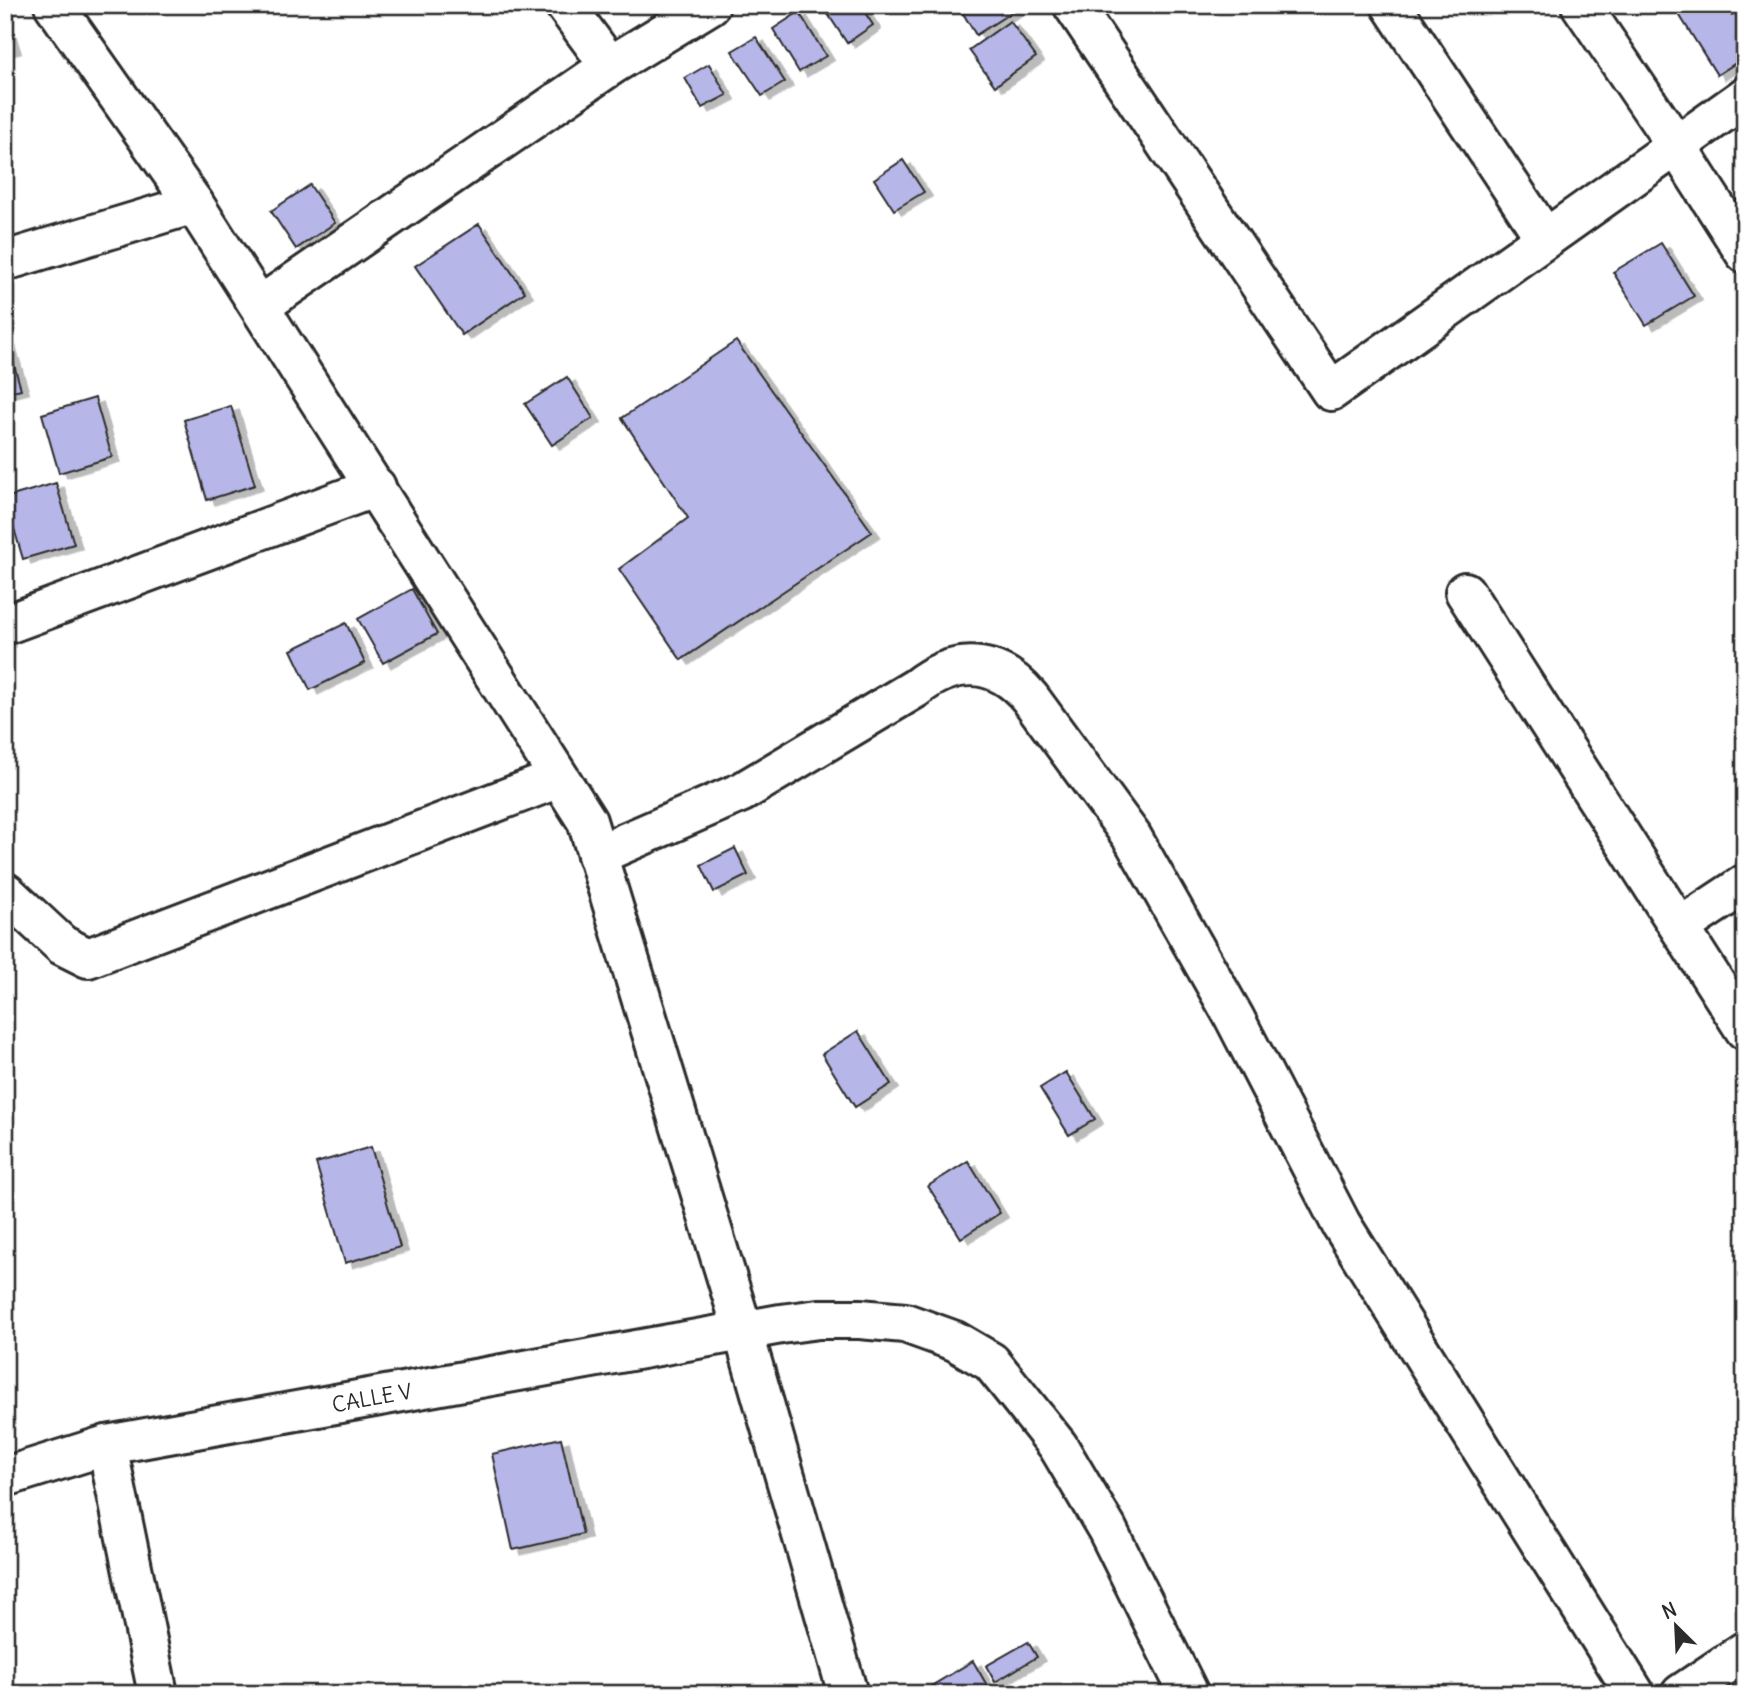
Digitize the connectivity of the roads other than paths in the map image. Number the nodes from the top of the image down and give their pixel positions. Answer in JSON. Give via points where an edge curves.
{"nodes":[{"id":1,"x":54,"y":5,"type":"edge"},
{"id":2,"x":565,"y":5,"type":"edge"},
{"id":3,"x":710,"y":5,"type":"edge"},
{"id":4,"x":1073,"y":5,"type":"edge"},
{"id":5,"x":1391,"y":5,"type":"edge"},
{"id":6,"x":1581,"y":5,"type":"edge"},
{"id":7,"x":610,"y":66,"type":"junction"},
{"id":8,"x":1745,"y":97,"type":"edge"},
{"id":9,"x":1676,"y":145,"type":"junction"},
{"id":10,"x":194,"y":204,"type":"junction"},
{"id":11,"x":1545,"y":238,"type":"junction"},
{"id":12,"x":1745,"y":253,"type":"edge"},
{"id":13,"x":5,"y":261,"type":"edge"},
{"id":14,"x":260,"y":306,"type":"junction"},
{"id":15,"x":376,"y":487,"type":"junction"},
{"id":16,"x":1465,"y":592,"type":"dead end"},
{"id":17,"x":5,"y":625,"type":"edge"},
{"id":18,"x":559,"y":778,"type":"junction"},
{"id":19,"x":597,"y":855,"type":"junction"},
{"id":20,"x":1745,"y":884,"type":"edge"},
{"id":21,"x":5,"y":892,"type":"edge"},
{"id":22,"x":1680,"y":927,"type":"junction"},
{"id":23,"x":1745,"y":1030,"type":"edge"},
{"id":24,"x":743,"y":1331,"type":"junction"},
{"id":25,"x":107,"y":1445,"type":"junction"},
{"id":26,"x":7,"y":1471,"type":"edge"},
{"id":27,"x":1745,"y":1651,"type":"edge"},
{"id":28,"x":158,"y":1694,"type":"edge"},
{"id":29,"x":848,"y":1694,"type":"edge"},
{"id":30,"x":1189,"y":1694,"type":"edge"},
{"id":31,"x":1635,"y":1694,"type":"edge"},
{"id":32,"x":1681,"y":1694,"type":"edge"}],
"edges":[{"from":1,"to":10,"type":"street"},
{"from":2,"to":7,"type":"street"},
{"from":3,"to":7,"type":"street"},
{"from":4,"to":11,"type":"street","via":[[1331,391]]},
{"from":5,"to":11,"type":"street"},
{"from":6,"to":9,"type":"street"},
{"from":7,"to":14,"type":"street"},
{"from":8,"to":9,"type":"street"},
{"from":9,"to":11,"type":"street"},
{"from":9,"to":12,"type":"street"},
{"from":10,"to":13,"type":"street"},
{"from":10,"to":14,"type":"street"},
{"from":14,"to":15,"type":"street"},
{"from":15,"to":17,"type":"street"},
{"from":15,"to":18,"type":"street"},
{"from":16,"to":22,"type":"street"},
{"from":18,"to":19,"type":"street","via":[[587,821]]},
{"from":18,"to":21,"type":"street","via":[[88,958],[62,945]]},
{"from":19,"to":24,"type":"street"},
{"from":19,"to":31,"type":"street","via":[[742,792],[946,670],[980,667],[1009,677],[1030,698],[1132,837],[1234,1017],[1342,1224]]},
{"from":20,"to":22,"type":"street"},
{"from":22,"to":23,"type":"street"},
{"from":24,"to":25,"type":"street","name":"CALLE V"},
{"from":24,"to":29,"type":"street"},
{"from":24,"to":30,"type":"street","name":"CALLE V","via":[[819,1319],[905,1323],[955,1341],[991,1362],[1058,1446],[1107,1529]]},
{"from":25,"to":26,"type":"street","name":"CALLE V"},
{"from":25,"to":28,"type":"street"},
{"from":27,"to":32,"type":"street"}]}
